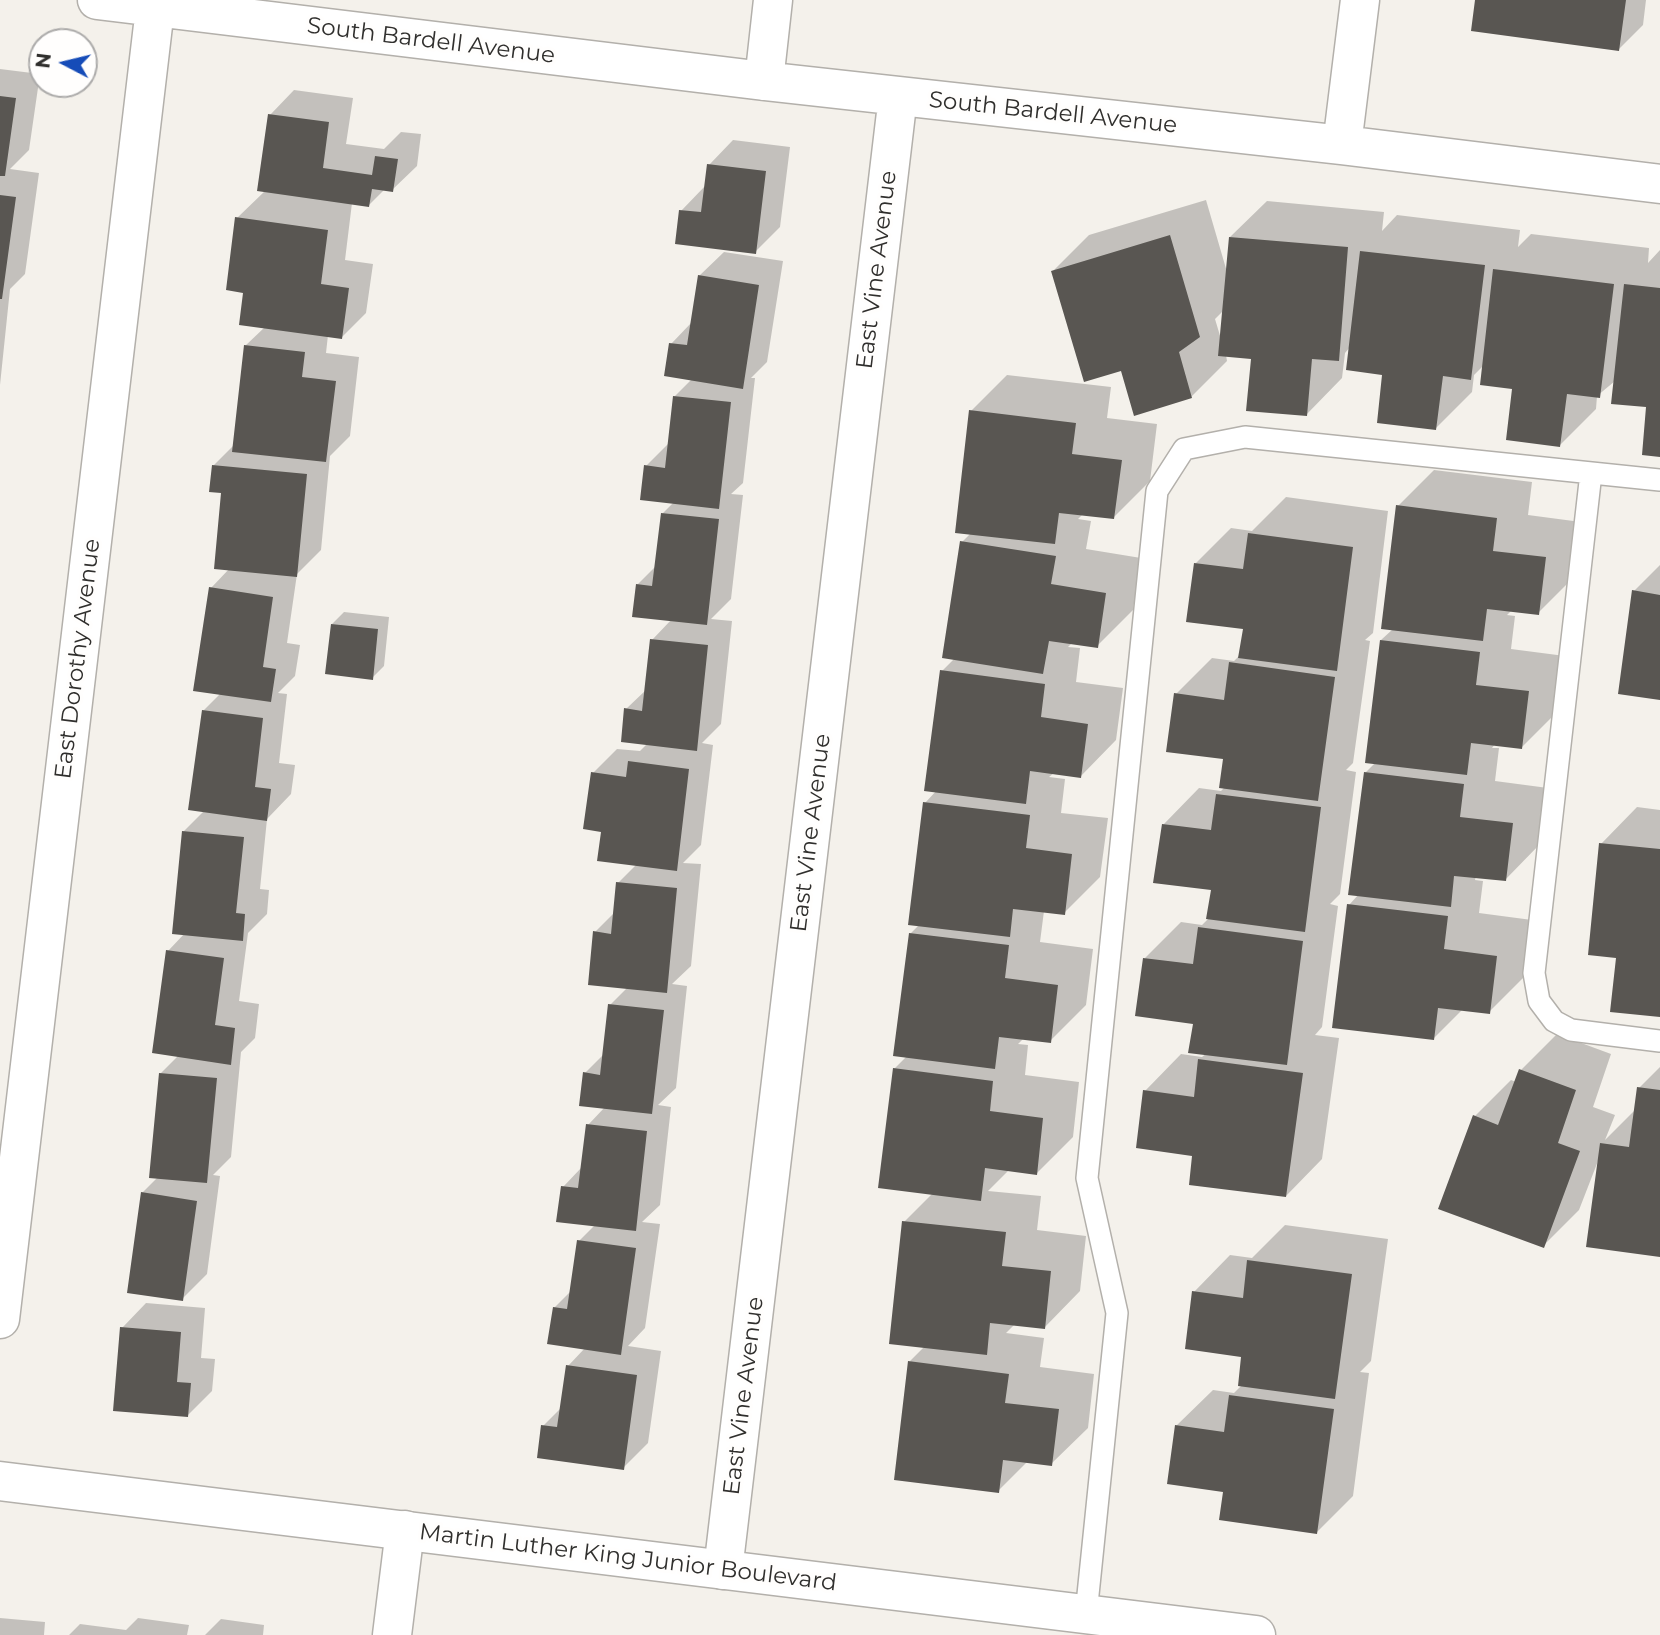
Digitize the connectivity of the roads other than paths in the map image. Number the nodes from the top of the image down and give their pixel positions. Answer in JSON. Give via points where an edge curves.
{"nodes":[{"id":1,"x":97,"y":0,"type":"edge"},
{"id":2,"x":773,"y":0,"type":"edge"},
{"id":3,"x":1360,"y":0,"type":"edge"},
{"id":4,"x":155,"y":4,"type":"edge"},
{"id":5,"x":764,"y":81,"type":"junction"},
{"id":6,"x":898,"y":96,"type":"junction"},
{"id":7,"x":1342,"y":145,"type":"junction"},
{"id":8,"x":1660,"y":184,"type":"edge"},
{"id":9,"x":1591,"y":473,"type":"junction"},
{"id":10,"x":1660,"y":480,"type":"edge"},
{"id":11,"x":1660,"y":1041,"type":"edge"},
{"id":12,"x":0,"y":1319,"type":"edge"},
{"id":13,"x":0,"y":1481,"type":"edge"},
{"id":14,"x":405,"y":1531,"type":"junction"},
{"id":15,"x":723,"y":1570,"type":"junction"},
{"id":16,"x":1086,"y":1614,"type":"junction"},
{"id":17,"x":392,"y":1635,"type":"edge"},
{"id":18,"x":1256,"y":1635,"type":"edge"}],
"edges":[{"from":1,"to":4,"type":"street","name":"South Bardell Avenue"},
{"from":2,"to":5,"type":"street"},
{"from":3,"to":7,"type":"street"},
{"from":4,"to":5,"type":"street","name":"South Bardell Avenue"},
{"from":4,"to":12,"type":"street","name":"East Dorothy Avenue"},
{"from":5,"to":6,"type":"street","name":"South Bardell Avenue"},
{"from":6,"to":7,"type":"street","name":"South Bardell Avenue"},
{"from":6,"to":15,"type":"street","name":"East Vine Avenue"},
{"from":7,"to":8,"type":"street","name":"South Bardell Avenue"},
{"from":9,"to":10,"type":"lane"},
{"from":9,"to":11,"type":"lane","via":[[1534,973],[1539,1001],[1554,1021],[1571,1030]]},
{"from":9,"to":16,"type":"lane","via":[[1245,437],[1184,449],[1157,491],[1087,1178],[1117,1313]]},
{"from":13,"to":14,"type":"street","name":"Martin Luther King Junior Boulevard"},
{"from":14,"to":15,"type":"street","name":"Martin Luther King Junior Boulevard"},
{"from":14,"to":17,"type":"street"},
{"from":15,"to":16,"type":"street","name":"Martin Luther King Junior Boulevard"},
{"from":16,"to":18,"type":"street","name":"Martin Luther King Junior Boulevard"}]}
